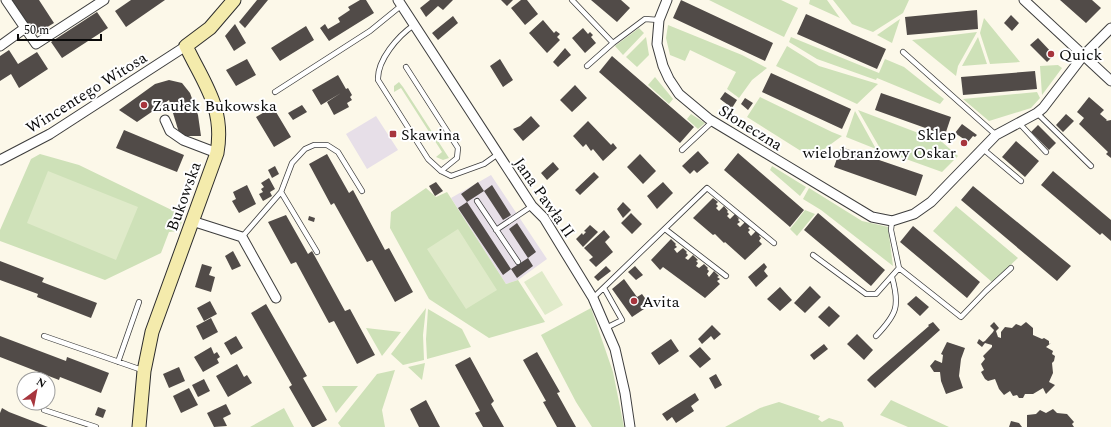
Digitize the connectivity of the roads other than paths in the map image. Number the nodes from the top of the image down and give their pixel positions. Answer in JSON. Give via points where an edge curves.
{"nodes":[{"id":1,"x":6,"y":0,"type":"edge"},
{"id":2,"x":104,"y":0,"type":"edge"},
{"id":3,"x":234,"y":0,"type":"edge"},
{"id":4,"x":572,"y":0,"type":"edge"},
{"id":5,"x":667,"y":0,"type":"edge"},
{"id":6,"x":1024,"y":0,"type":"edge"},
{"id":7,"x":400,"y":3,"type":"edge"},
{"id":8,"x":659,"y":20,"type":"junction"},
{"id":9,"x":414,"y":25,"type":"junction"},
{"id":10,"x":25,"y":28,"type":"junction"},
{"id":11,"x":1111,"y":28,"type":"edge"},
{"id":12,"x":613,"y":43,"type":"junction"},
{"id":13,"x":0,"y":46,"type":"edge"},
{"id":14,"x":186,"y":46,"type":"junction"},
{"id":15,"x":903,"y":52,"type":"dead end"},
{"id":16,"x":1083,"y":56,"type":"junction"},
{"id":17,"x":587,"y":66,"type":"dead end"},
{"id":18,"x":406,"y":67,"type":"dead end"},
{"id":19,"x":1111,"y":81,"type":"edge"},
{"id":20,"x":275,"y":92,"type":"dead end"},
{"id":21,"x":1037,"y":113,"type":"junction"},
{"id":22,"x":165,"y":120,"type":"dead end"},
{"id":23,"x":713,"y":121,"type":"junction"},
{"id":24,"x":1019,"y":123,"type":"junction"},
{"id":25,"x":996,"y":135,"type":"junction"},
{"id":26,"x":983,"y":149,"type":"junction"},
{"id":27,"x":682,"y":150,"type":"dead end"},
{"id":28,"x":1046,"y":152,"type":"dead end"},
{"id":29,"x":217,"y":153,"type":"junction"},
{"id":30,"x":498,"y":154,"type":"junction"},
{"id":31,"x":0,"y":160,"type":"edge"},
{"id":32,"x":1091,"y":166,"type":"dead end"},
{"id":33,"x":441,"y":171,"type":"junction"},
{"id":34,"x":1021,"y":181,"type":"dead end"},
{"id":35,"x":362,"y":191,"type":"dead end"},
{"id":36,"x":281,"y":192,"type":"junction"},
{"id":37,"x":477,"y":201,"type":"dead end"},
{"id":38,"x":532,"y":206,"type":"junction"},
{"id":39,"x":192,"y":221,"type":"junction"},
{"id":40,"x":892,"y":221,"type":"junction"},
{"id":41,"x":665,"y":229,"type":"junction"},
{"id":42,"x":496,"y":230,"type":"junction"},
{"id":43,"x":242,"y":237,"type":"junction"},
{"id":44,"x":774,"y":243,"type":"dead end"},
{"id":45,"x":317,"y":252,"type":"dead end"},
{"id":46,"x":813,"y":255,"type":"dead end"},
{"id":47,"x":518,"y":262,"type":"dead end"},
{"id":48,"x":899,"y":268,"type":"junction"},
{"id":49,"x":1012,"y":268,"type":"dead end"},
{"id":50,"x":726,"y":276,"type":"dead end"},
{"id":51,"x":892,"y":277,"type":"junction"},
{"id":52,"x":604,"y":288,"type":"junction"},
{"id":53,"x":276,"y":298,"type":"dead end"},
{"id":54,"x":594,"y":298,"type":"junction"},
{"id":55,"x":139,"y":302,"type":"dead end"},
{"id":56,"x":606,"y":328,"type":"junction"},
{"id":57,"x":44,"y":336,"type":"dead end"},
{"id":58,"x":876,"y":336,"type":"dead end"},
{"id":59,"x":118,"y":362,"type":"junction"},
{"id":60,"x":144,"y":371,"type":"junction"},
{"id":61,"x":47,"y":411,"type":"edge"},
{"id":62,"x":96,"y":427,"type":"edge"},
{"id":63,"x":138,"y":427,"type":"edge"},
{"id":64,"x":630,"y":427,"type":"edge"}],
"edges":[{"from":1,"to":10,"type":"street"},
{"from":2,"to":10,"type":"street","via":[[36,44]]},
{"from":3,"to":14,"type":"street","via":[[210,28]]},
{"from":4,"to":12,"type":"lane"},
{"from":5,"to":8,"type":"street","name":"Słoneczna"},
{"from":6,"to":16,"type":"street"},
{"from":7,"to":9,"type":"street","name":"Jana Pawła II"},
{"from":7,"to":20,"type":"lane","via":[[370,31]]},
{"from":8,"to":12,"type":"lane","via":[[645,19]]},
{"from":8,"to":23,"type":"street","name":"Słoneczna","via":[[657,44],[669,79],[679,94]]},
{"from":9,"to":30,"type":"street","name":"Jana Pawła II"},
{"from":9,"to":33,"type":"lane","via":[[404,32],[380,65],[378,80],[428,159]]},
{"from":10,"to":13,"type":"street"},
{"from":11,"to":16,"type":"street","name":"Słoneczna"},
{"from":12,"to":17,"type":"lane"},
{"from":14,"to":29,"type":"street","name":"Bukowska","via":[[207,86],[218,115],[220,127]]},
{"from":14,"to":31,"type":"street","name":"Wincentego Witosa","via":[[50,134]]},
{"from":15,"to":25,"type":"lane"},
{"from":16,"to":19,"type":"street"},
{"from":16,"to":21,"type":"street","name":"Słoneczna"},
{"from":18,"to":33,"type":"lane","via":[[458,148],[457,158]]},
{"from":21,"to":24,"type":"street","name":"Słoneczna"},
{"from":21,"to":32,"type":"lane"},
{"from":22,"to":29,"type":"street","via":[[170,131],[183,140]]},
{"from":23,"to":27,"type":"lane"},
{"from":23,"to":40,"type":"street","name":"Słoneczna","via":[[872,217]]},
{"from":24,"to":25,"type":"street","name":"Słoneczna"},
{"from":24,"to":28,"type":"lane"},
{"from":25,"to":26,"type":"street","name":"Słoneczna"},
{"from":26,"to":34,"type":"lane"},
{"from":26,"to":40,"type":"street","name":"Słoneczna","via":[[931,202],[914,214]]},
{"from":29,"to":39,"type":"street","name":"Bukowska"},
{"from":30,"to":33,"type":"lane","via":[[484,164],[462,173],[451,176]]},
{"from":30,"to":38,"type":"street","name":"Jana Pawła II"},
{"from":35,"to":36,"type":"lane","via":[[338,152],[327,145],[314,145],[305,149],[292,163]]},
{"from":36,"to":43,"type":"lane"},
{"from":36,"to":45,"type":"lane"},
{"from":37,"to":42,"type":"lane"},
{"from":38,"to":42,"type":"lane"},
{"from":38,"to":54,"type":"street","name":"Jana Pawła II","via":[[544,218]]},
{"from":39,"to":43,"type":"street"},
{"from":39,"to":60,"type":"street","name":"Bukowska","via":[[152,332]]},
{"from":40,"to":48,"type":"lane","via":[[891,230]]},
{"from":41,"to":44,"type":"lane","via":[[707,188]]},
{"from":41,"to":50,"type":"lane"},
{"from":41,"to":52,"type":"lane"},
{"from":42,"to":47,"type":"lane"},
{"from":43,"to":53,"type":"street"},
{"from":46,"to":51,"type":"lane","via":[[866,294],[876,294]]},
{"from":48,"to":49,"type":"lane","via":[[962,317]]},
{"from":48,"to":51,"type":"lane"},
{"from":51,"to":58,"type":"lane","via":[[897,296],[895,311]]},
{"from":52,"to":54,"type":"lane"},
{"from":52,"to":56,"type":"lane","via":[[622,320]]},
{"from":54,"to":56,"type":"street","name":"Jana Pawła II"},
{"from":55,"to":59,"type":"lane"},
{"from":56,"to":64,"type":"street","name":"Jana Pawła II","via":[[615,349]]},
{"from":57,"to":59,"type":"lane"},
{"from":59,"to":60,"type":"lane"},
{"from":60,"to":63,"type":"street","name":"Bukowska"},
{"from":61,"to":62,"type":"lane"}]}
